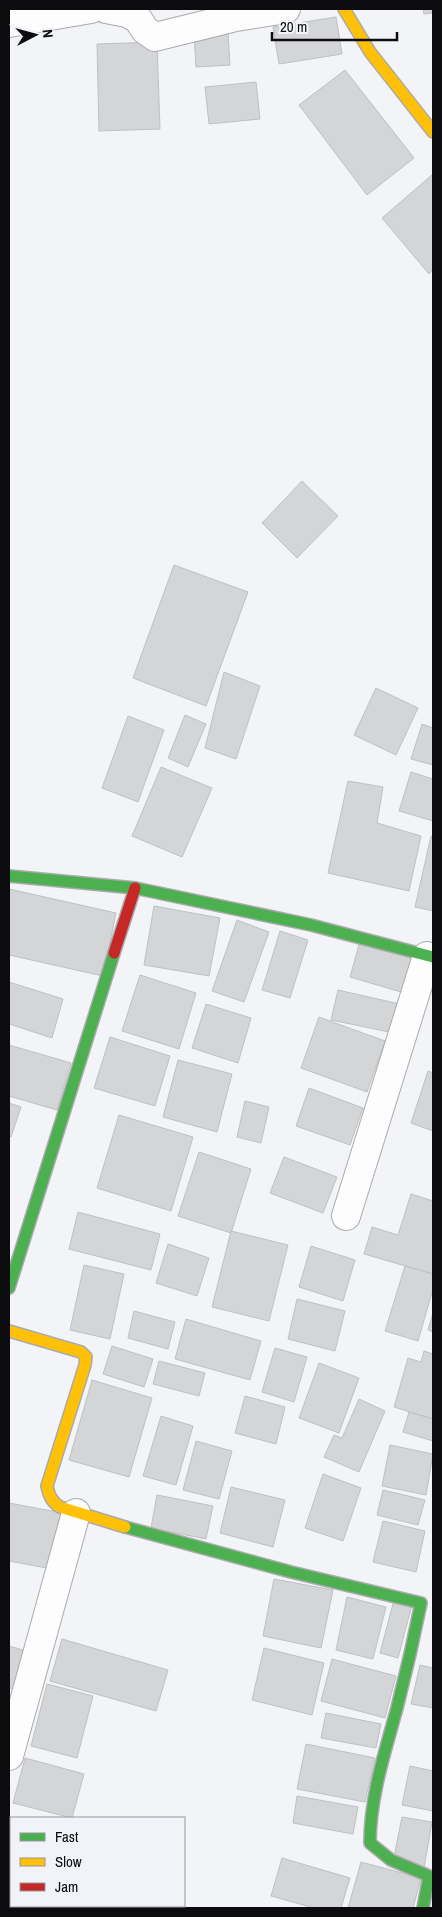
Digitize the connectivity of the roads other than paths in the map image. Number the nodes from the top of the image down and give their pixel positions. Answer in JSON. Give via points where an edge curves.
{"nodes":[{"id":1,"x":91,"y":9,"type":"edge"},
{"id":2,"x":106,"y":9,"type":"edge"},
{"id":3,"x":286,"y":9,"type":"edge"},
{"id":4,"x":344,"y":9,"type":"edge"},
{"id":5,"x":9,"y":23,"type":"edge"},
{"id":6,"x":433,"y":132,"type":"edge"},
{"id":7,"x":9,"y":876,"type":"edge"},
{"id":8,"x":134,"y":888,"type":"junction"},
{"id":9,"x":430,"y":957,"type":"edge"},
{"id":10,"x":346,"y":1216,"type":"dead end"},
{"id":11,"x":9,"y":1288,"type":"edge"},
{"id":12,"x":9,"y":1331,"type":"edge"},
{"id":13,"x":76,"y":1513,"type":"junction"},
{"id":14,"x":427,"y":1604,"type":"edge"},
{"id":15,"x":9,"y":1756,"type":"edge"},
{"id":16,"x":423,"y":1908,"type":"edge"}],
"edges":[{"from":1,"to":5,"type":"street"},
{"from":2,"to":3,"type":"street","via":[[138,19],[155,37],[236,17]]},
{"from":4,"to":6,"type":"street","via":[[370,52]]},
{"from":7,"to":8,"type":"street"},
{"from":8,"to":9,"type":"street","via":[[311,926]]},
{"from":8,"to":11,"type":"street"},
{"from":9,"to":10,"type":"street"},
{"from":12,"to":13,"type":"street","via":[[81,1352],[86,1357],[46,1486],[52,1502]]},
{"from":13,"to":14,"type":"street","via":[[342,1585]]},
{"from":13,"to":15,"type":"street"},
{"from":14,"to":16,"type":"street","via":[[377,1780],[370,1824],[370,1844],[379,1854],[401,1867],[429,1876]]}]}
